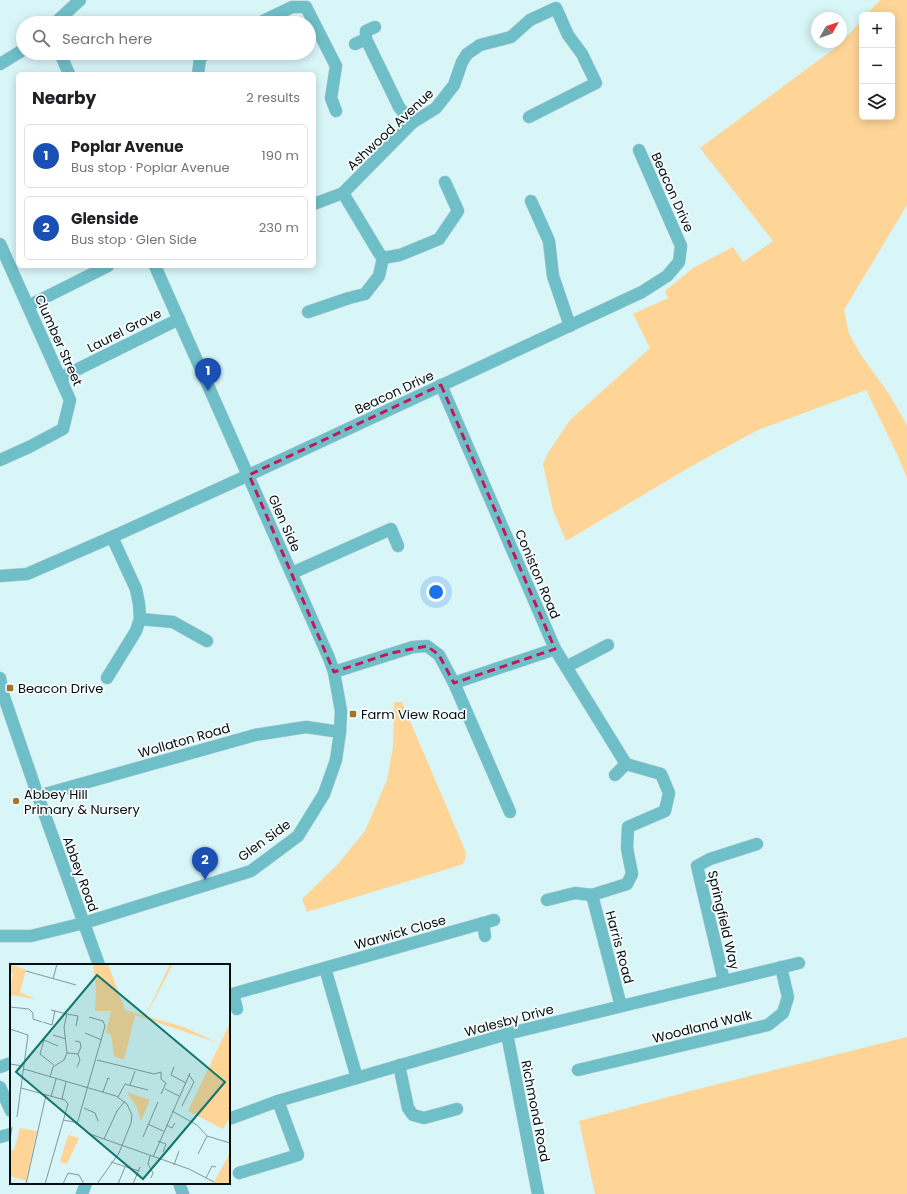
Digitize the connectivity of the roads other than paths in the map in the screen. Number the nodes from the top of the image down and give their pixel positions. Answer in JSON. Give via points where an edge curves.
{"nodes":[{"id":1,"x":80,"y":0,"type":"edge"},
{"id":2,"x":554,"y":4,"type":"edge"},
{"id":3,"x":66,"y":5,"type":"edge"},
{"id":4,"x":59,"y":16,"type":"edge"},
{"id":5,"x":273,"y":16,"type":"edge"},
{"id":6,"x":311,"y":16,"type":"edge"},
{"id":7,"x":316,"y":27,"type":"edge"},
{"id":8,"x":375,"y":27,"type":"dead end"},
{"id":9,"x":16,"y":54,"type":"edge"},
{"id":10,"x":63,"y":60,"type":"edge"},
{"id":11,"x":200,"y":60,"type":"edge"},
{"id":12,"x":0,"y":64,"type":"edge"},
{"id":13,"x":68,"y":72,"type":"edge"},
{"id":14,"x":198,"y":72,"type":"edge"},
{"id":15,"x":336,"y":111,"type":"dead end"},
{"id":16,"x":529,"y":117,"type":"dead end"},
{"id":17,"x":412,"y":123,"type":"junction"},
{"id":18,"x":639,"y":150,"type":"dead end"},
{"id":19,"x":445,"y":182,"type":"dead end"},
{"id":20,"x":343,"y":193,"type":"junction"},
{"id":21,"x":531,"y":201,"type":"dead end"},
{"id":22,"x":316,"y":203,"type":"edge"},
{"id":23,"x":0,"y":244,"type":"edge"},
{"id":24,"x":383,"y":258,"type":"junction"},
{"id":25,"x":104,"y":268,"type":"edge"},
{"id":26,"x":156,"y":268,"type":"edge"},
{"id":27,"x":5,"y":270,"type":"edge"},
{"id":28,"x":28,"y":306,"type":"junction"},
{"id":29,"x":308,"y":312,"type":"dead end"},
{"id":30,"x":179,"y":319,"type":"junction"},
{"id":31,"x":570,"y":326,"type":"junction"},
{"id":32,"x":60,"y":378,"type":"junction"},
{"id":33,"x":441,"y":385,"type":"junction"},
{"id":34,"x":0,"y":460,"type":"edge"},
{"id":35,"x":249,"y":475,"type":"junction"},
{"id":36,"x":112,"y":537,"type":"junction"},
{"id":37,"x":398,"y":546,"type":"dead end"},
{"id":38,"x":292,"y":573,"type":"junction"},
{"id":39,"x":0,"y":576,"type":"edge"},
{"id":40,"x":140,"y":619,"type":"junction"},
{"id":41,"x":207,"y":641,"type":"dead end"},
{"id":42,"x":608,"y":645,"type":"dead end"},
{"id":43,"x":555,"y":649,"type":"junction"},
{"id":44,"x":566,"y":667,"type":"junction"},
{"id":45,"x":334,"y":672,"type":"junction"},
{"id":46,"x":0,"y":678,"type":"edge"},
{"id":47,"x":107,"y":678,"type":"dead end"},
{"id":48,"x":454,"y":683,"type":"junction"},
{"id":49,"x":340,"y":732,"type":"junction"},
{"id":50,"x":626,"y":764,"type":"junction"},
{"id":51,"x":614,"y":775,"type":"dead end"},
{"id":52,"x":38,"y":796,"type":"junction"},
{"id":53,"x":510,"y":812,"type":"dead end"},
{"id":54,"x":757,"y":844,"type":"dead end"},
{"id":55,"x":592,"y":895,"type":"junction"},
{"id":56,"x":547,"y":900,"type":"dead end"},
{"id":57,"x":84,"y":923,"type":"junction"},
{"id":58,"x":0,"y":936,"type":"edge"},
{"id":59,"x":485,"y":936,"type":"dead end"},
{"id":60,"x":799,"y":963,"type":"dead end"},
{"id":61,"x":99,"y":964,"type":"edge"},
{"id":62,"x":781,"y":967,"type":"junction"},
{"id":63,"x":325,"y":968,"type":"junction"},
{"id":64,"x":724,"y":981,"type":"junction"},
{"id":65,"x":231,"y":994,"type":"edge"},
{"id":66,"x":621,"y":1006,"type":"junction"},
{"id":67,"x":237,"y":1009,"type":"dead end"},
{"id":68,"x":507,"y":1034,"type":"junction"},
{"id":69,"x":10,"y":1063,"type":"edge"},
{"id":70,"x":399,"y":1066,"type":"junction"},
{"id":71,"x":0,"y":1067,"type":"edge"},
{"id":72,"x":578,"y":1070,"type":"dead end"},
{"id":73,"x":357,"y":1078,"type":"junction"},
{"id":74,"x":0,"y":1087,"type":"edge"},
{"id":75,"x":278,"y":1101,"type":"junction"},
{"id":76,"x":10,"y":1109,"type":"edge"},
{"id":77,"x":457,"y":1109,"type":"dead end"},
{"id":78,"x":230,"y":1119,"type":"edge"},
{"id":79,"x":10,"y":1134,"type":"edge"},
{"id":80,"x":0,"y":1137,"type":"edge"},
{"id":81,"x":238,"y":1173,"type":"dead end"},
{"id":82,"x":86,"y":1184,"type":"edge"},
{"id":83,"x":179,"y":1184,"type":"edge"},
{"id":84,"x":82,"y":1194,"type":"edge"},
{"id":85,"x":183,"y":1194,"type":"edge"},
{"id":86,"x":538,"y":1194,"type":"edge"}],
"edges":[{"from":1,"to":3,"type":"street"},
{"from":2,"to":16,"type":"street","via":[[568,35],[582,54],[596,83]]},
{"from":2,"to":17,"type":"street","name":"Ashwood Avenue","via":[[511,37],[480,45],[467,54],[454,85],[436,108]]},
{"from":3,"to":4,"type":"street"},
{"from":5,"to":6,"type":"street","via":[[292,7],[306,7]]},
{"from":7,"to":15,"type":"street","via":[[336,66],[331,98]]},
{"from":8,"to":17,"type":"street","via":[[366,32],[360,42],[399,107]]},
{"from":9,"to":12,"type":"street"},
{"from":10,"to":13,"type":"street"},
{"from":11,"to":14,"type":"street"},
{"from":17,"to":20,"type":"street","name":"Ashwood Avenue"},
{"from":18,"to":31,"type":"street","name":"Beacon Drive","via":[[681,246],[679,262],[667,276],[642,292]]},
{"from":19,"to":24,"type":"street","via":[[458,211],[439,239],[400,255]]},
{"from":20,"to":22,"type":"street","name":"Ashwood Avenue"},
{"from":20,"to":24,"type":"street"},
{"from":21,"to":31,"type":"street","via":[[549,241],[553,276]]},
{"from":23,"to":27,"type":"street","name":"Clumber Street"},
{"from":24,"to":29,"type":"street","via":[[379,276],[365,294]]},
{"from":25,"to":28,"type":"street"},
{"from":26,"to":30,"type":"street","name":"Glen Side"},
{"from":27,"to":28,"type":"street","name":"Clumber Street"},
{"from":28,"to":32,"type":"street","name":"Clumber Street"},
{"from":30,"to":32,"type":"street","name":"Laurel Grove"},
{"from":30,"to":35,"type":"street","name":"Glen Side"},
{"from":31,"to":33,"type":"street","name":"Beacon Drive"},
{"from":32,"to":34,"type":"street","name":"Clumber Street","via":[[70,400],[63,429]]},
{"from":33,"to":35,"type":"street","name":"Beacon Drive"},
{"from":33,"to":43,"type":"street","name":"Coniston Road"},
{"from":35,"to":36,"type":"street","name":"Beacon Drive"},
{"from":35,"to":38,"type":"street","name":"Glen Side"},
{"from":36,"to":39,"type":"street","name":"Beacon Drive","via":[[27,574]]},
{"from":36,"to":40,"type":"street","via":[[136,590]]},
{"from":37,"to":38,"type":"street","via":[[391,529]]},
{"from":38,"to":45,"type":"street","name":"Glen Side"},
{"from":40,"to":41,"type":"street","via":[[173,622],[192,639]]},
{"from":40,"to":47,"type":"street","via":[[136,631],[109,663]]},
{"from":42,"to":44,"type":"street"},
{"from":43,"to":44,"type":"street","name":"Coniston Road"},
{"from":43,"to":48,"type":"street"},
{"from":44,"to":50,"type":"street","name":"Coniston Road"},
{"from":45,"to":48,"type":"street","via":[[413,647],[426,646],[439,655]]},
{"from":45,"to":49,"type":"street","name":"Glen Side","via":[[341,711]]},
{"from":46,"to":52,"type":"street","name":"Abbey Road","via":[[3,694]]},
{"from":48,"to":53,"type":"street"},
{"from":49,"to":52,"type":"street","name":"Wollaton Road","via":[[306,727],[255,735]]},
{"from":49,"to":57,"type":"street","name":"Glen Side","via":[[336,760],[324,794],[298,836],[251,871]]},
{"from":50,"to":51,"type":"street"},
{"from":50,"to":55,"type":"street","via":[[661,774],[669,793],[665,811],[628,826],[627,848],[632,874],[627,884]]},
{"from":52,"to":57,"type":"street","name":"Abbey Road"},
{"from":54,"to":64,"type":"street","name":"Springfield Way","via":[[692,866]]},
{"from":55,"to":56,"type":"street","via":[[575,893]]},
{"from":55,"to":66,"type":"street","name":"Harris Road"},
{"from":57,"to":58,"type":"street","name":"Glen Side","via":[[31,936]]},
{"from":57,"to":61,"type":"street","name":"Abbey Road"},
{"from":59,"to":63,"type":"street","name":"Warwick Close","via":[[488,922]]},
{"from":60,"to":62,"type":"street","name":"Walesby Drive"},
{"from":62,"to":64,"type":"street","name":"Walesby Drive"},
{"from":62,"to":72,"type":"street","name":"Woodland Walk","via":[[788,997],[783,1013],[768,1025]]},
{"from":63,"to":65,"type":"street","name":"Warwick Close"},
{"from":63,"to":73,"type":"street"},
{"from":64,"to":66,"type":"street","name":"Walesby Drive"},
{"from":65,"to":67,"type":"street","name":"Warwick Close"},
{"from":66,"to":68,"type":"street","name":"Walesby Drive"},
{"from":68,"to":70,"type":"street","name":"Walesby Drive"},
{"from":68,"to":86,"type":"street","name":"Richmond Road"},
{"from":69,"to":71,"type":"street"},
{"from":70,"to":73,"type":"street","name":"Walesby Drive"},
{"from":70,"to":77,"type":"street","via":[[408,1108],[413,1115],[424,1118]]},
{"from":73,"to":75,"type":"street","name":"Walesby Drive"},
{"from":74,"to":76,"type":"street"},
{"from":75,"to":78,"type":"street","name":"Walesby Drive"},
{"from":75,"to":81,"type":"street","via":[[298,1155]]},
{"from":79,"to":80,"type":"street"},
{"from":82,"to":84,"type":"street"},
{"from":83,"to":85,"type":"street"}]}
